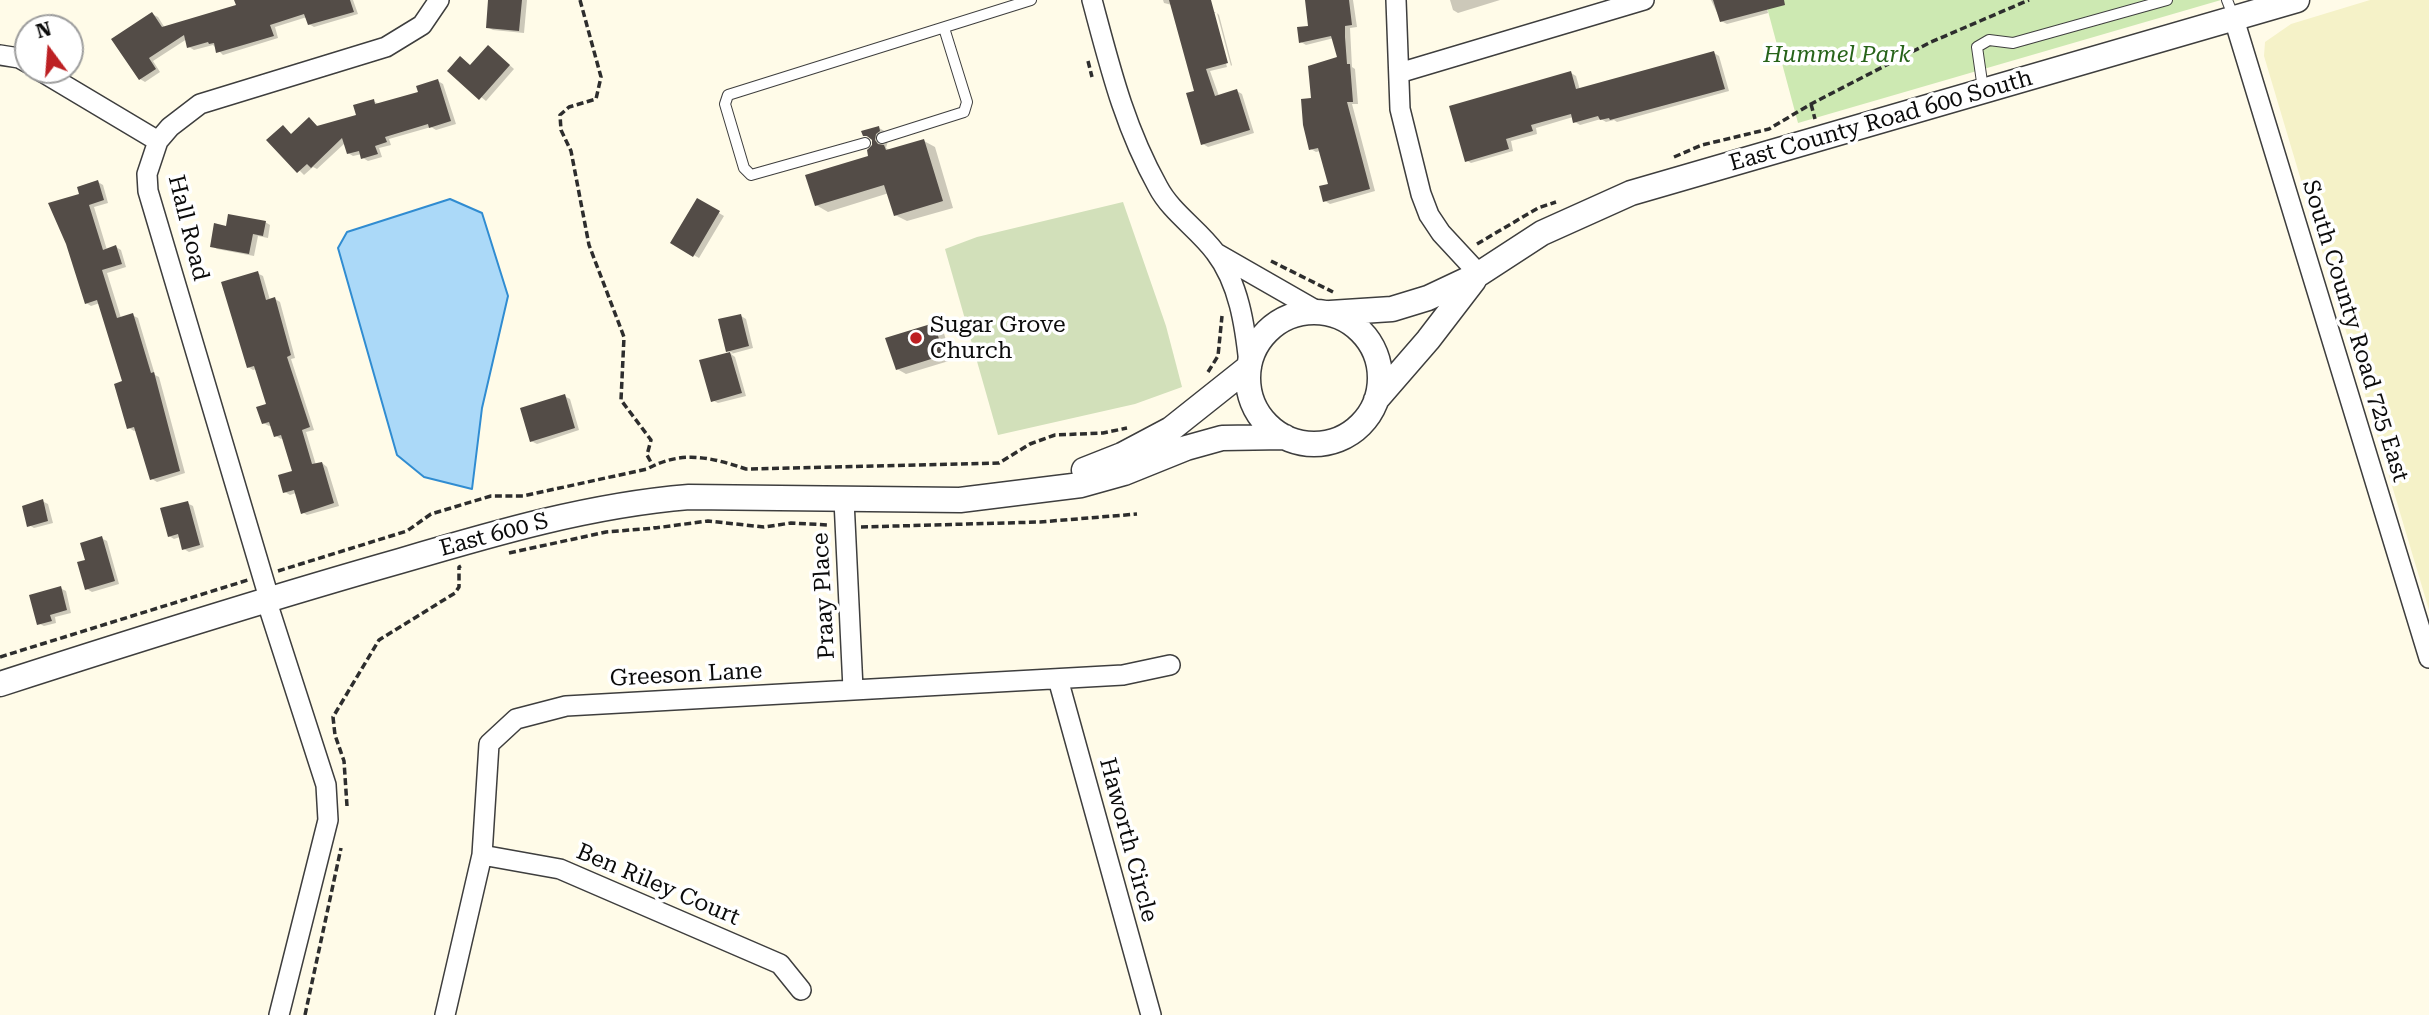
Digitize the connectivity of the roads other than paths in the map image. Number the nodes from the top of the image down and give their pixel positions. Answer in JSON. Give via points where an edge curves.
{"nodes":[{"id":1,"x":439,"y":0,"type":"edge"},
{"id":2,"x":1031,"y":0,"type":"edge"},
{"id":3,"x":1093,"y":0,"type":"edge"},
{"id":4,"x":1396,"y":0,"type":"edge"},
{"id":5,"x":1644,"y":0,"type":"edge"},
{"id":6,"x":2167,"y":0,"type":"edge"},
{"id":7,"x":2297,"y":0,"type":"edge"},
{"id":8,"x":2231,"y":9,"type":"edge"},
{"id":9,"x":944,"y":28,"type":"junction"},
{"id":10,"x":1399,"y":73,"type":"junction"},
{"id":11,"x":62,"y":84,"type":"edge"},
{"id":12,"x":1983,"y":91,"type":"junction"},
{"id":13,"x":882,"y":138,"type":"dead end"},
{"id":14,"x":158,"y":141,"type":"junction"},
{"id":15,"x":865,"y":143,"type":"dead end"},
{"id":16,"x":1216,"y":253,"type":"junction"},
{"id":17,"x":1479,"y":274,"type":"junction"},
{"id":18,"x":1329,"y":306,"type":"junction"},
{"id":19,"x":1249,"y":365,"type":"junction"},
{"id":20,"x":1376,"y":400,"type":"junction"},
{"id":21,"x":1285,"y":437,"type":"junction"},
{"id":22,"x":1006,"y":494,"type":"junction"},
{"id":23,"x":844,"y":500,"type":"junction"},
{"id":24,"x":266,"y":591,"type":"junction"},
{"id":25,"x":2429,"y":657,"type":"edge"},
{"id":26,"x":1170,"y":665,"type":"dead end"},
{"id":27,"x":1058,"y":679,"type":"junction"},
{"id":28,"x":0,"y":684,"type":"edge"},
{"id":29,"x":853,"y":689,"type":"junction"},
{"id":30,"x":482,"y":855,"type":"junction"},
{"id":31,"x":801,"y":990,"type":"dead end"},
{"id":32,"x":279,"y":1015,"type":"edge"},
{"id":33,"x":445,"y":1015,"type":"edge"},
{"id":34,"x":1151,"y":1015,"type":"edge"}],
"edges":[{"from":1,"to":14,"type":"street","name":"Hall Road","via":[[422,25],[386,47],[200,104]]},
{"from":2,"to":9,"type":"lane"},
{"from":3,"to":16,"type":"street","via":[[1136,146],[1160,191]]},
{"from":4,"to":10,"type":"street"},
{"from":5,"to":10,"type":"street"},
{"from":6,"to":12,"type":"lane","via":[[2013,43],[1989,40],[1977,47]]},
{"from":7,"to":8,"type":"street","name":"East County Road 600 South"},
{"from":8,"to":12,"type":"street","name":"East County Road 600 South"},
{"from":8,"to":25,"type":"street","name":"South County Road 725 East"},
{"from":9,"to":13,"type":"lane","via":[[967,102],[964,112]]},
{"from":9,"to":15,"type":"lane","via":[[726,98],[744,168],[751,175]]},
{"from":10,"to":17,"type":"street","via":[[1399,109],[1429,215]]},
{"from":11,"to":14,"type":"street"},
{"from":12,"to":17,"type":"street","name":"East County Road 600 South","via":[[1632,193],[1542,233]]},
{"from":14,"to":24,"type":"street","name":"Hall Road","via":[[147,174],[148,191]]},
{"from":16,"to":18,"type":"street"},
{"from":16,"to":19,"type":"street","via":[[1237,295]]},
{"from":17,"to":18,"type":"street","name":"East County Road 600 South","via":[[1409,305],[1380,311]]},
{"from":17,"to":20,"type":"street","name":"East County Road 600 South"},
{"from":18,"to":19,"type":"street","via":[[1277,323],[1259,341]]},
{"from":18,"to":20,"type":"street","via":[[1373,346],[1380,367]]},
{"from":19,"to":21,"type":"street","via":[[1248,389],[1257,412]]},
{"from":19,"to":22,"type":"street","via":[[1189,416],[1152,440],[1082,471]]},
{"from":20,"to":21,"type":"street","via":[[1356,428],[1334,441],[1309,444]]},
{"from":21,"to":22,"type":"street","via":[[1222,438],[1082,485]]},
{"from":22,"to":23,"type":"street","name":"East 600 S","via":[[960,500]]},
{"from":23,"to":24,"type":"street","name":"East 600 S","via":[[700,497],[620,504]]},
{"from":23,"to":29,"type":"street","name":"Praay Place"},
{"from":24,"to":28,"type":"street","name":"East 600 S"},
{"from":24,"to":32,"type":"street","name":"Hall Road","via":[[326,785],[328,820]]},
{"from":26,"to":27,"type":"street","name":"Greeson Lane","via":[[1123,675]]},
{"from":27,"to":29,"type":"street","name":"Greeson Lane"},
{"from":27,"to":34,"type":"street","name":"Haworth Circle"},
{"from":29,"to":30,"type":"street","name":"Greeson Lane","via":[[566,706],[516,719],[489,744]]},
{"from":30,"to":31,"type":"street","name":"Ben Riley Court","via":[[560,869],[780,964]]},
{"from":30,"to":33,"type":"street","name":"Greeson Lane"}]}
